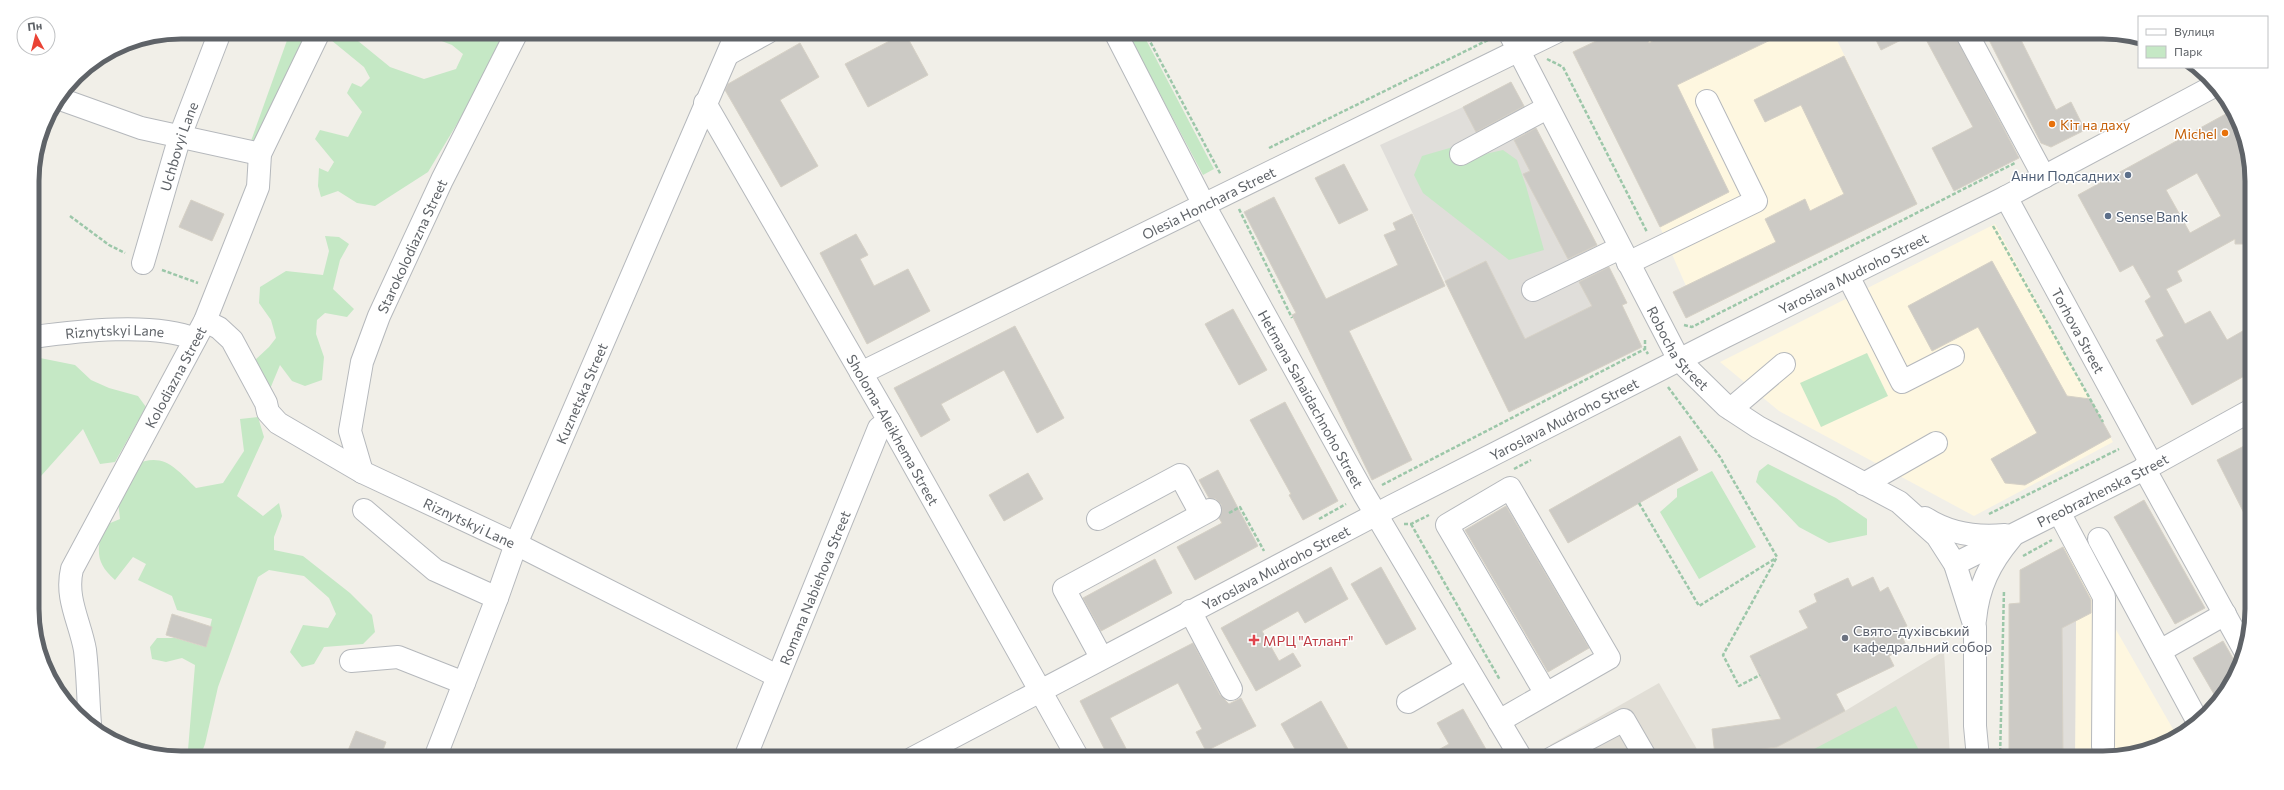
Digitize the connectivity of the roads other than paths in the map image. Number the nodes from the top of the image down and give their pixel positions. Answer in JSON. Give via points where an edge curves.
{"nodes":[{"id":1,"x":217,"y":39,"type":"edge"},
{"id":2,"x":316,"y":39,"type":"edge"},
{"id":3,"x":513,"y":39,"type":"edge"},
{"id":4,"x":733,"y":39,"type":"edge"},
{"id":5,"x":755,"y":39,"type":"edge"},
{"id":6,"x":1119,"y":39,"type":"edge"},
{"id":7,"x":1504,"y":39,"type":"edge"},
{"id":8,"x":1543,"y":39,"type":"edge"},
{"id":9,"x":1970,"y":39,"type":"edge"},
{"id":10,"x":1519,"y":52,"type":"junction"},
{"id":11,"x":728,"y":54,"type":"junction"},
{"id":12,"x":2210,"y":88,"type":"edge"},
{"id":13,"x":64,"y":100,"type":"edge"},
{"id":14,"x":1707,"y":101,"type":"dead end"},
{"id":15,"x":705,"y":103,"type":"junction"},
{"id":16,"x":1547,"y":108,"type":"junction"},
{"id":17,"x":180,"y":136,"type":"junction"},
{"id":18,"x":260,"y":154,"type":"junction"},
{"id":19,"x":1461,"y":154,"type":"dead end"},
{"id":20,"x":2044,"y":177,"type":"junction"},
{"id":21,"x":2006,"y":197,"type":"junction"},
{"id":22,"x":1204,"y":205,"type":"junction"},
{"id":23,"x":1624,"y":255,"type":"junction"},
{"id":24,"x":143,"y":262,"type":"road end"},
{"id":25,"x":1848,"y":276,"type":"junction"},
{"id":26,"x":1533,"y":290,"type":"dead end"},
{"id":27,"x":200,"y":330,"type":"junction"},
{"id":28,"x":39,"y":336,"type":"edge"},
{"id":29,"x":1953,"y":356,"type":"dead end"},
{"id":30,"x":1679,"y":360,"type":"junction"},
{"id":31,"x":1784,"y":364,"type":"dead end"},
{"id":32,"x":860,"y":373,"type":"junction"},
{"id":33,"x":1731,"y":409,"type":"junction"},
{"id":34,"x":2245,"y":414,"type":"edge"},
{"id":35,"x":889,"y":421,"type":"junction"},
{"id":36,"x":1936,"y":443,"type":"dead end"},
{"id":37,"x":2148,"y":466,"type":"junction"},
{"id":38,"x":362,"y":472,"type":"junction"},
{"id":39,"x":1864,"y":484,"type":"junction"},
{"id":40,"x":1899,"y":502,"type":"junction"},
{"id":41,"x":364,"y":510,"type":"dead end"},
{"id":42,"x":2059,"y":512,"type":"junction"},
{"id":43,"x":1376,"y":515,"type":"junction"},
{"id":44,"x":1098,"y":519,"type":"dead end"},
{"id":45,"x":2014,"y":534,"type":"junction"},
{"id":46,"x":2099,"y":539,"type":"dead end"},
{"id":47,"x":516,"y":544,"type":"junction"},
{"id":48,"x":1955,"y":564,"type":"junction"},
{"id":49,"x":497,"y":598,"type":"junction"},
{"id":50,"x":1190,"y":611,"type":"junction"},
{"id":51,"x":2225,"y":614,"type":"junction"},
{"id":52,"x":1975,"y":627,"type":"junction"},
{"id":53,"x":2241,"y":643,"type":"edge"},
{"id":54,"x":2160,"y":651,"type":"junction"},
{"id":55,"x":1101,"y":657,"type":"junction"},
{"id":56,"x":351,"y":661,"type":"dead end"},
{"id":57,"x":1467,"y":668,"type":"junction"},
{"id":58,"x":777,"y":676,"type":"junction"},
{"id":59,"x":464,"y":683,"type":"junction"},
{"id":60,"x":1231,"y":689,"type":"dead end"},
{"id":61,"x":1039,"y":690,"type":"junction"},
{"id":62,"x":1546,"y":694,"type":"junction"},
{"id":63,"x":1408,"y":702,"type":"dead end"},
{"id":64,"x":89,"y":717,"type":"edge"},
{"id":65,"x":2195,"y":717,"type":"edge"},
{"id":66,"x":1499,"y":721,"type":"junction"},
{"id":67,"x":2103,"y":746,"type":"dead end"},
{"id":68,"x":437,"y":751,"type":"edge"},
{"id":69,"x":748,"y":751,"type":"edge"},
{"id":70,"x":927,"y":751,"type":"edge"},
{"id":71,"x":1074,"y":751,"type":"edge"},
{"id":72,"x":1517,"y":751,"type":"edge"},
{"id":73,"x":1565,"y":751,"type":"edge"},
{"id":74,"x":1642,"y":751,"type":"edge"},
{"id":75,"x":1977,"y":751,"type":"edge"}],
"edges":[{"from":1,"to":17,"type":"street","name":"Uchbovyi Lane"},
{"from":2,"to":18,"type":"street","name":"Kolodiazna Street"},
{"from":3,"to":38,"type":"street","name":"Starokolodiazna Street","via":[[442,180],[379,316],[362,362],[350,431]]},
{"from":4,"to":11,"type":"street","name":"Kuznetska Street"},
{"from":5,"to":11,"type":"street"},
{"from":6,"to":22,"type":"street","name":"Hetmana Sahaidachnoho Street"},
{"from":7,"to":10,"type":"street","name":"Robocha Street"},
{"from":8,"to":10,"type":"street","name":"Olesia Honchara Street"},
{"from":9,"to":20,"type":"street"},
{"from":10,"to":16,"type":"street","name":"Robocha Street"},
{"from":10,"to":22,"type":"street","name":"Olesia Honchara Street"},
{"from":11,"to":15,"type":"street","name":"Kuznetska Street"},
{"from":12,"to":20,"type":"street","name":"Yaroslava Mudroho Street"},
{"from":13,"to":17,"type":"street","via":[[141,128]]},
{"from":14,"to":23,"type":"street","via":[[1756,201]]},
{"from":15,"to":32,"type":"street","name":"Sholoma-Aleikhema Street"},
{"from":15,"to":47,"type":"street","name":"Kuznetska Street"},
{"from":16,"to":19,"type":"street"},
{"from":16,"to":23,"type":"street","name":"Robocha Street"},
{"from":17,"to":18,"type":"street"},
{"from":17,"to":24,"type":"street","name":"Uchbovyi Lane"},
{"from":18,"to":27,"type":"street","name":"Kolodiazna Street","via":[[258,187]]},
{"from":20,"to":21,"type":"street","name":"Yaroslava Mudroho Street"},
{"from":21,"to":25,"type":"street","name":"Yaroslava Mudroho Street"},
{"from":21,"to":37,"type":"street","name":"Torhova Street"},
{"from":22,"to":32,"type":"street","name":"Olesia Honchara Street"},
{"from":22,"to":43,"type":"street","name":"Hetmana Sahaidachnoho Street"},
{"from":23,"to":26,"type":"street"},
{"from":23,"to":30,"type":"street","name":"Robocha Street"},
{"from":25,"to":29,"type":"street","via":[[1902,382]]},
{"from":25,"to":30,"type":"street","name":"Yaroslava Mudroho Street"},
{"from":27,"to":28,"type":"street","name":"Riznytskyi Lane","via":[[181,333],[87,330]]},
{"from":27,"to":38,"type":"street","name":"Riznytskyi Lane","via":[[223,330],[232,340],[266,403],[268,412],[278,423]]},
{"from":27,"to":64,"type":"street","name":"Kolodiazna Street","via":[[72,569],[69,583],[71,601],[84,649]]},
{"from":30,"to":33,"type":"street","name":"Robocha Street"},
{"from":30,"to":43,"type":"street","name":"Yaroslava Mudroho Street"},
{"from":31,"to":33,"type":"street"},
{"from":32,"to":35,"type":"street","name":"Sholoma-Aleikhema Street"},
{"from":33,"to":39,"type":"street","name":"Robocha Street"},
{"from":34,"to":37,"type":"street","name":"Preobrazhenska Street"},
{"from":35,"to":58,"type":"street","name":"Romana Nabiehova Street","via":[[879,428]]},
{"from":35,"to":61,"type":"street","name":"Sholoma-Aleikhema Street"},
{"from":36,"to":39,"type":"street"},
{"from":37,"to":42,"type":"street","name":"Preobrazhenska Street"},
{"from":37,"to":51,"type":"street","name":"Torhova Street"},
{"from":38,"to":47,"type":"street","name":"Riznytskyi Lane"},
{"from":39,"to":40,"type":"street","name":"Robocha Street"},
{"from":40,"to":45,"type":"street","via":[[1931,522],[1967,535],[1984,537]]},
{"from":40,"to":48,"type":"street","name":"Robocha Street","via":[[1937,536]]},
{"from":41,"to":49,"type":"street","via":[[435,570]]},
{"from":42,"to":45,"type":"street","name":"Preobrazhenska Street"},
{"from":42,"to":67,"type":"street","via":[[2104,597]]},
{"from":43,"to":50,"type":"street","name":"Yaroslava Mudroho Street"},
{"from":43,"to":57,"type":"street","name":"Hetmana Sahaidachnoho Street"},
{"from":44,"to":55,"type":"street","via":[[1180,475],[1212,514],[1064,589]]},
{"from":45,"to":48,"type":"street","name":"Preobrazhenska Street"},
{"from":45,"to":52,"type":"street","via":[[1996,557],[1981,585]]},
{"from":46,"to":54,"type":"street"},
{"from":47,"to":49,"type":"street","name":"Kuznetska Street"},
{"from":47,"to":58,"type":"street","name":"Riznytskyi Lane"},
{"from":48,"to":52,"type":"street","name":"Robocha Street"},
{"from":49,"to":59,"type":"street","name":"Kuznetska Street"},
{"from":50,"to":55,"type":"street","name":"Yaroslava Mudroho Street"},
{"from":50,"to":60,"type":"street"},
{"from":51,"to":53,"type":"street","name":"Torhova Street"},
{"from":51,"to":54,"type":"street"},
{"from":52,"to":75,"type":"street"},
{"from":54,"to":65,"type":"street"},
{"from":55,"to":61,"type":"street","name":"Yaroslava Mudroho Street"},
{"from":56,"to":59,"type":"street","via":[[398,657]]},
{"from":57,"to":63,"type":"street"},
{"from":57,"to":66,"type":"street","name":"Hetmana Sahaidachnoho Street"},
{"from":58,"to":69,"type":"street","name":"Romana Nabiehova Street"},
{"from":59,"to":68,"type":"street","name":"Kuznetska Street"},
{"from":61,"to":70,"type":"street","name":"Yaroslava Mudroho Street"},
{"from":61,"to":71,"type":"street","name":"Sholoma-Aleikhema Street"},
{"from":62,"to":62,"type":"street","via":[[1609,658],[1510,488],[1447,525]]},
{"from":62,"to":66,"type":"street"},
{"from":66,"to":72,"type":"street","name":"Hetmana Sahaidachnoho Street"},
{"from":73,"to":74,"type":"street","via":[[1624,720]]}]}
